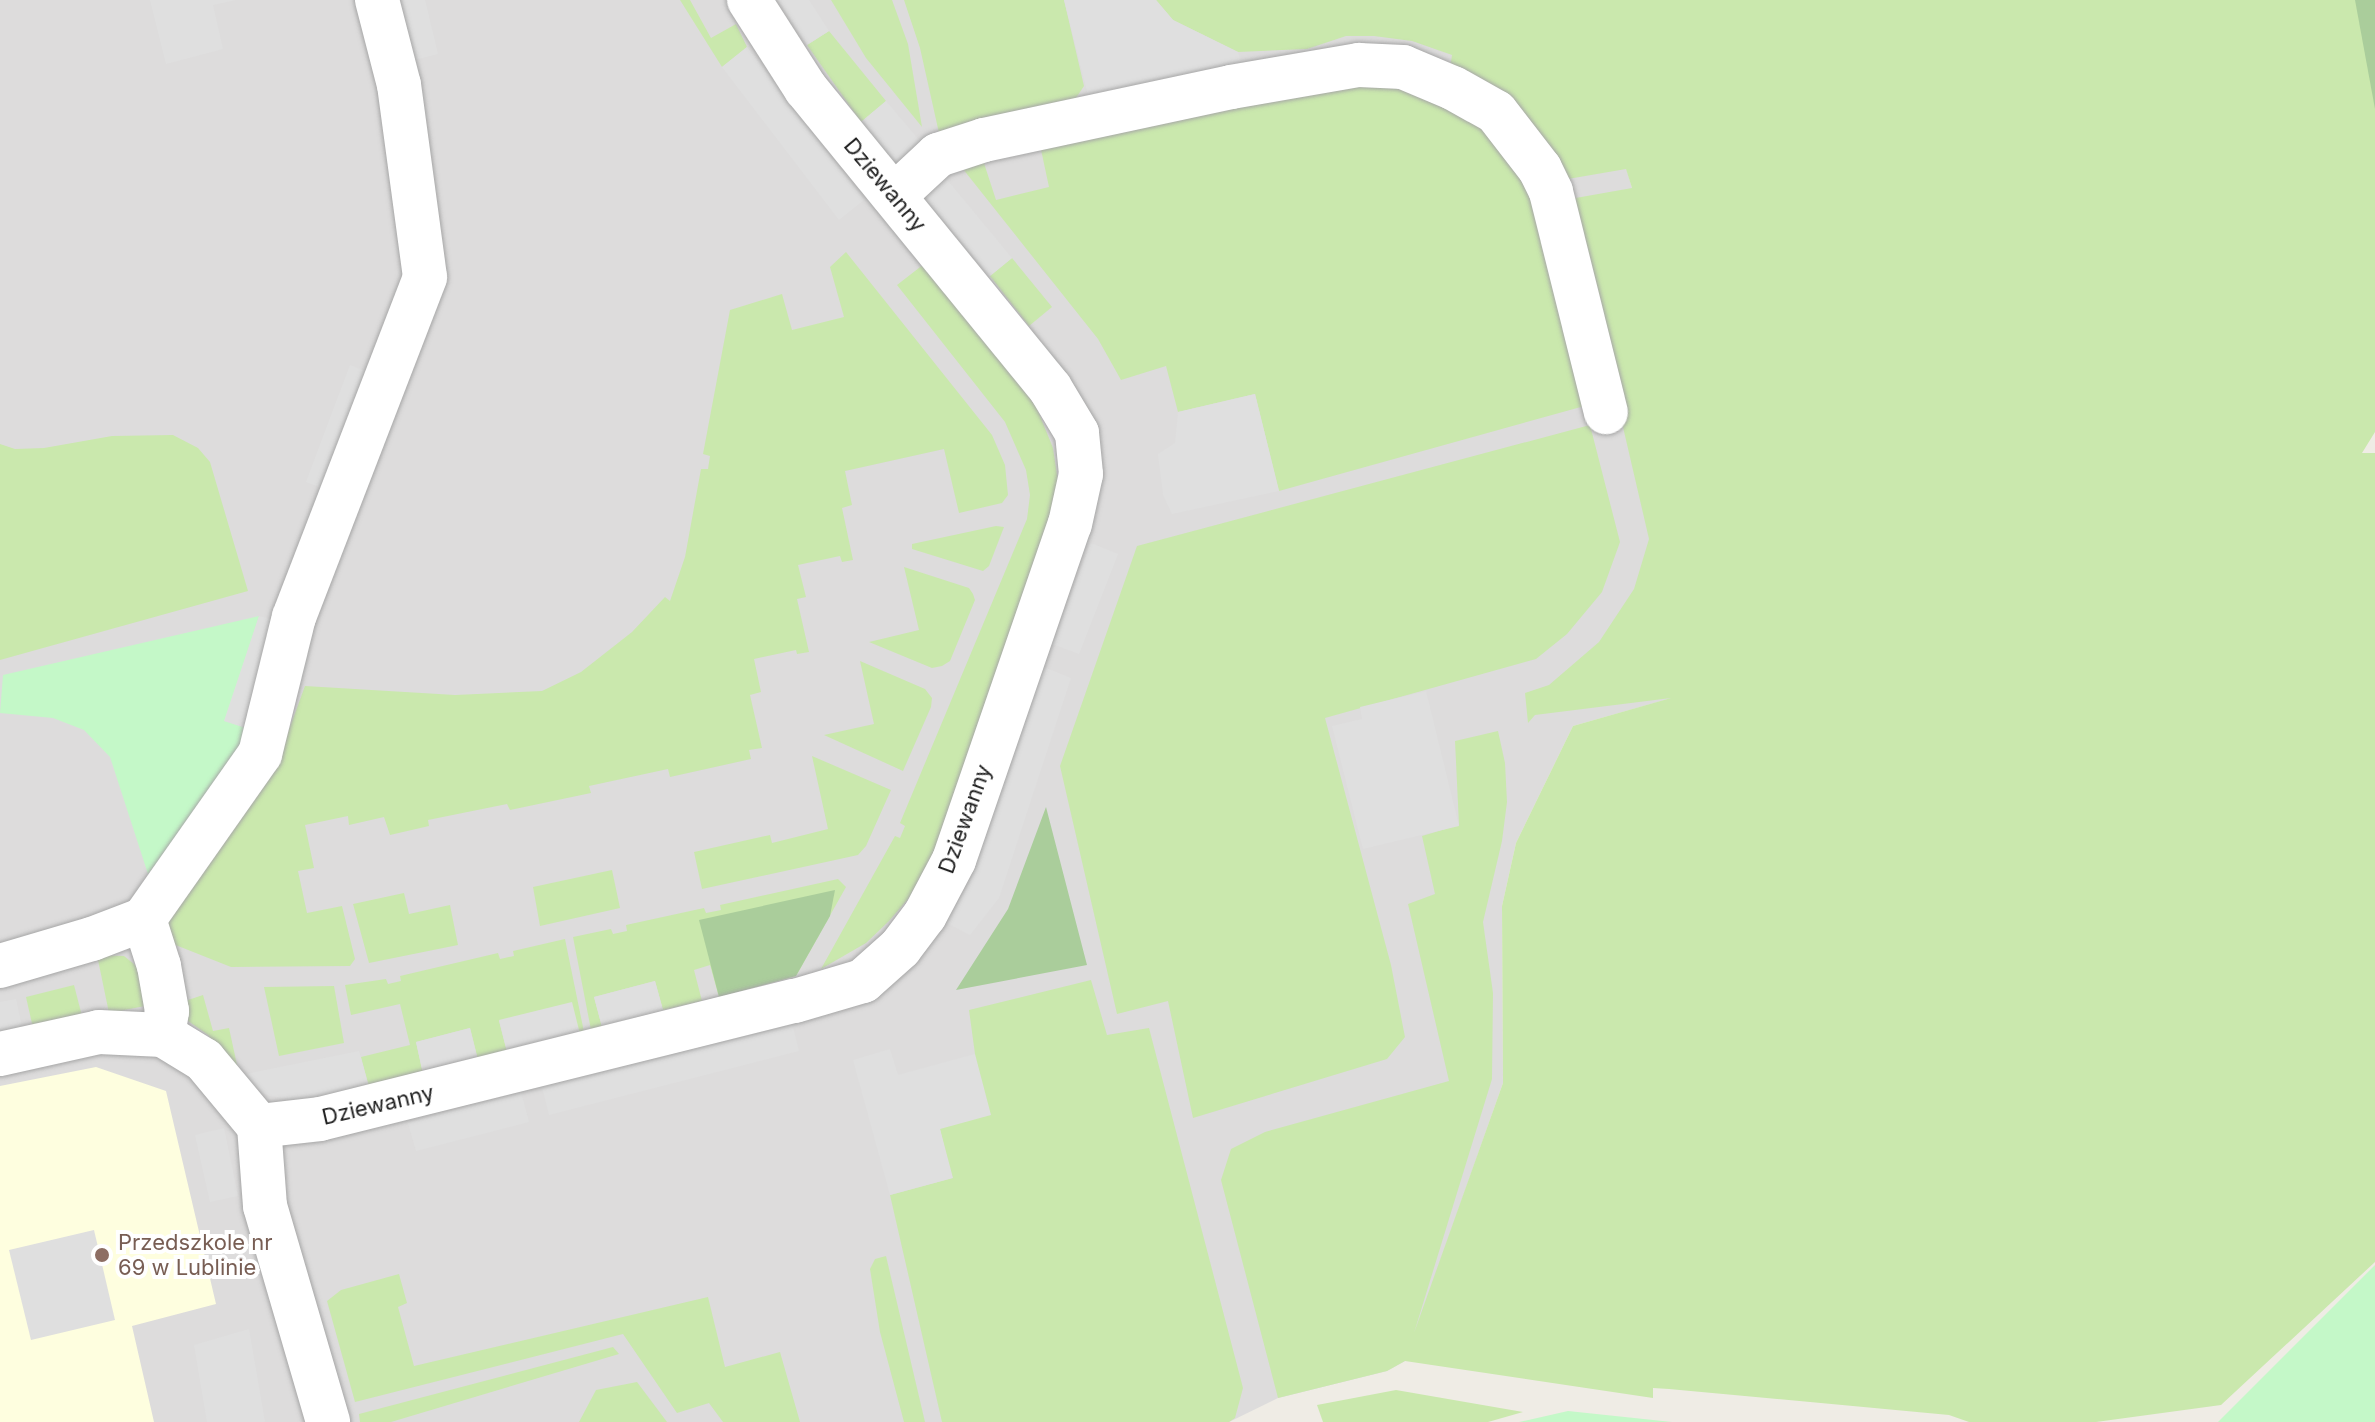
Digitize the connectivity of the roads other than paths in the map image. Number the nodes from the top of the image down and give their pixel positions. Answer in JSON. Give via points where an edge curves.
{"nodes":[{"id":1,"x":377,"y":0,"type":"edge"},
{"id":2,"x":749,"y":0,"type":"edge"},
{"id":3,"x":894,"y":196,"type":"junction"},
{"id":4,"x":1606,"y":412,"type":"dead end"},
{"id":5,"x":144,"y":919,"type":"junction"},
{"id":6,"x":0,"y":966,"type":"edge"},
{"id":7,"x":163,"y":1035,"type":"junction"},
{"id":8,"x":0,"y":1054,"type":"edge"},
{"id":9,"x":259,"y":1126,"type":"junction"},
{"id":10,"x":328,"y":1422,"type":"edge"}],
"edges":[{"from":1,"to":5,"type":"street","via":[[399,85],[425,277],[294,617],[260,754]]},
{"from":2,"to":3,"type":"street","name":"Dziewanny","via":[[806,89]]},
{"from":3,"to":4,"type":"street","via":[[938,155],[984,140],[1231,87],[1359,65],[1403,67],[1496,112],[1540,169],[1551,192]]},
{"from":3,"to":9,"type":"street","name":"Dziewanny","via":[[1050,388],[1077,433],[1081,474],[1047,596],[954,860],[925,915],[900,948],[863,981],[365,1109]]},
{"from":5,"to":6,"type":"street"},
{"from":5,"to":7,"type":"street","via":[[167,1011]]},
{"from":7,"to":8,"type":"street","via":[[99,1032]]},
{"from":7,"to":9,"type":"street","via":[[204,1060]]},
{"from":9,"to":10,"type":"street","via":[[265,1206]]}]}
